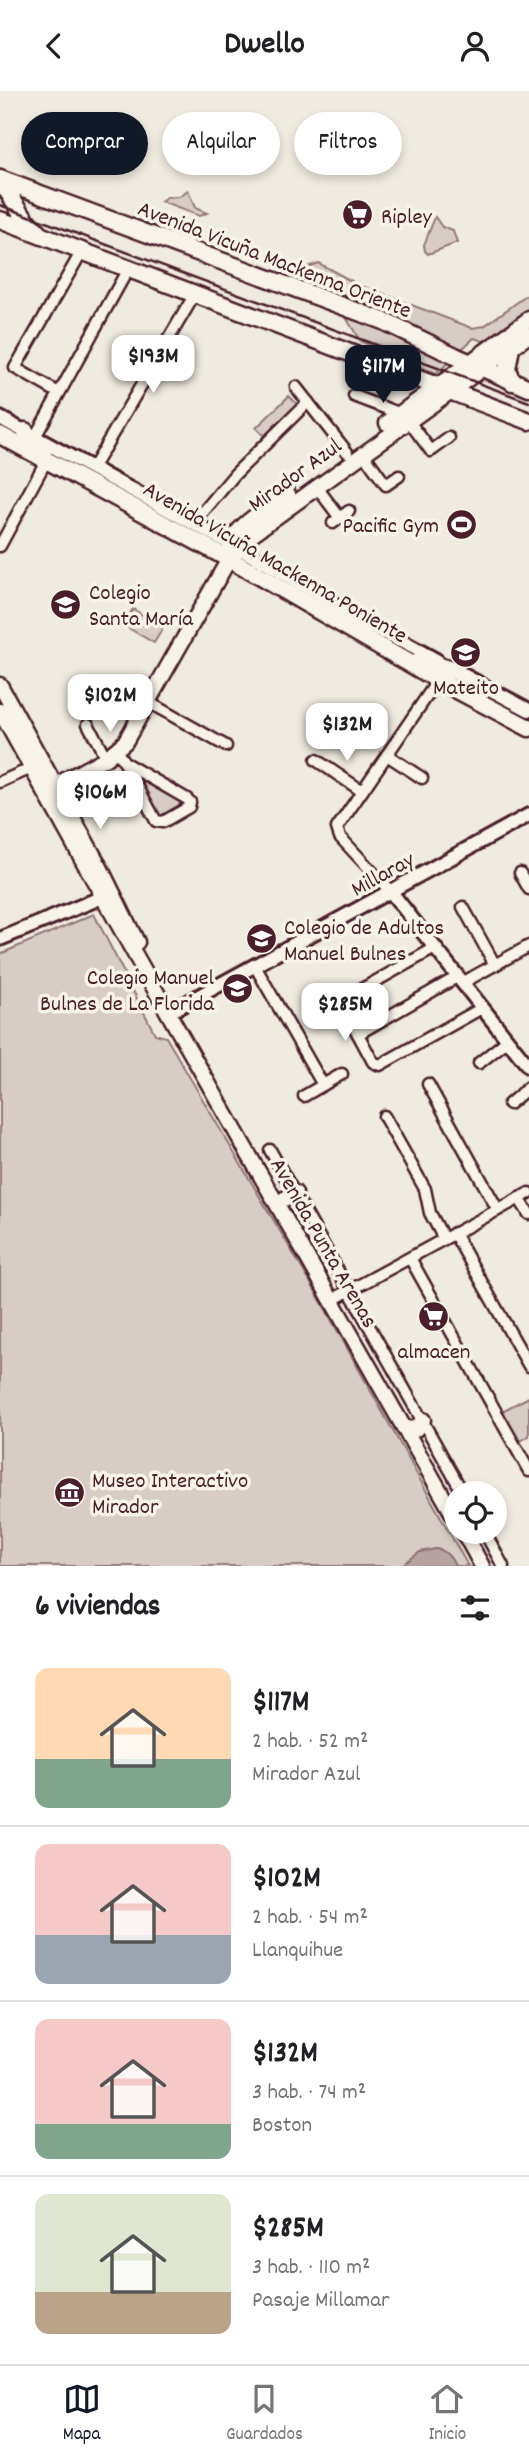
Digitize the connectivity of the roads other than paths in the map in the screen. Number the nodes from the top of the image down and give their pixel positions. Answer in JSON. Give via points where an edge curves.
{"nodes":[{"id":1,"x":0,"y":179,"type":"edge"},
{"id":2,"x":0,"y":220,"type":"edge"},
{"id":3,"x":40,"y":236,"type":"junction"},
{"id":4,"x":82,"y":251,"type":"junction"},
{"id":5,"x":128,"y":269,"type":"junction"},
{"id":6,"x":195,"y":294,"type":"junction"},
{"id":7,"x":529,"y":319,"type":"edge"},
{"id":8,"x":529,"y":334,"type":"edge"},
{"id":9,"x":510,"y":348,"type":"junction"},
{"id":10,"x":475,"y":366,"type":"junction"},
{"id":11,"x":512,"y":382,"type":"junction"},
{"id":12,"x":296,"y":387,"type":"dead end"},
{"id":13,"x":529,"y":388,"type":"edge"},
{"id":14,"x":444,"y":389,"type":"junction"},
{"id":15,"x":59,"y":393,"type":"junction"},
{"id":16,"x":354,"y":396,"type":"dead end"},
{"id":17,"x":308,"y":402,"type":"junction"},
{"id":18,"x":404,"y":417,"type":"junction"},
{"id":19,"x":0,"y":418,"type":"edge"},
{"id":20,"x":529,"y":421,"type":"edge"},
{"id":21,"x":30,"y":434,"type":"junction"},
{"id":22,"x":1,"y":438,"type":"edge"},
{"id":23,"x":449,"y":438,"type":"dead end"},
{"id":24,"x":347,"y":452,"type":"junction"},
{"id":25,"x":363,"y":453,"type":"junction"},
{"id":26,"x":47,"y":459,"type":"junction"},
{"id":27,"x":93,"y":467,"type":"junction"},
{"id":28,"x":399,"y":476,"type":"dead end"},
{"id":29,"x":316,"y":486,"type":"junction"},
{"id":30,"x":349,"y":511,"type":"dead end"},
{"id":31,"x":194,"y":523,"type":"junction"},
{"id":32,"x":0,"y":546,"type":"edge"},
{"id":33,"x":232,"y":550,"type":"junction"},
{"id":34,"x":377,"y":645,"type":"junction"},
{"id":35,"x":457,"y":672,"type":"junction"},
{"id":36,"x":438,"y":680,"type":"junction"},
{"id":37,"x":0,"y":685,"type":"edge"},
{"id":38,"x":148,"y":702,"type":"junction"},
{"id":39,"x":529,"y":710,"type":"edge"},
{"id":40,"x":0,"y":711,"type":"edge"},
{"id":41,"x":88,"y":724,"type":"dead end"},
{"id":42,"x":529,"y":728,"type":"edge"},
{"id":43,"x":226,"y":746,"type":"dead end"},
{"id":44,"x":387,"y":755,"type":"junction"},
{"id":45,"x":116,"y":758,"type":"junction"},
{"id":46,"x":316,"y":760,"type":"dead end"},
{"id":47,"x":32,"y":768,"type":"junction"},
{"id":48,"x":422,"y":778,"type":"dead end"},
{"id":49,"x":0,"y":782,"type":"edge"},
{"id":50,"x":50,"y":789,"type":"junction"},
{"id":51,"x":362,"y":791,"type":"junction"},
{"id":52,"x":529,"y":815,"type":"edge"},
{"id":53,"x":520,"y":873,"type":"dead end"},
{"id":54,"x":529,"y":889,"type":"edge"},
{"id":55,"x":391,"y":892,"type":"junction"},
{"id":56,"x":108,"y":894,"type":"junction"},
{"id":57,"x":463,"y":907,"type":"dead end"},
{"id":58,"x":0,"y":939,"type":"edge"},
{"id":59,"x":529,"y":946,"type":"edge"},
{"id":60,"x":435,"y":948,"type":"junction"},
{"id":61,"x":495,"y":965,"type":"junction"},
{"id":62,"x":255,"y":966,"type":"junction"},
{"id":63,"x":460,"y":980,"type":"junction"},
{"id":64,"x":482,"y":1007,"type":"junction"},
{"id":65,"x":168,"y":1013,"type":"junction"},
{"id":66,"x":358,"y":1034,"type":"junction"},
{"id":67,"x":508,"y":1040,"type":"junction"},
{"id":68,"x":479,"y":1063,"type":"dead end"},
{"id":69,"x":529,"y":1067,"type":"edge"},
{"id":70,"x":342,"y":1074,"type":"dead end"},
{"id":71,"x":428,"y":1084,"type":"dead end"},
{"id":72,"x":323,"y":1085,"type":"junction"},
{"id":73,"x":529,"y":1087,"type":"edge"},
{"id":74,"x":304,"y":1096,"type":"dead end"},
{"id":75,"x":509,"y":1104,"type":"dead end"},
{"id":76,"x":383,"y":1115,"type":"dead end"},
{"id":77,"x":270,"y":1150,"type":"dead end"},
{"id":78,"x":295,"y":1193,"type":"junction"},
{"id":79,"x":524,"y":1195,"type":"edge"},
{"id":80,"x":276,"y":1203,"type":"junction"},
{"id":81,"x":498,"y":1210,"type":"junction"},
{"id":82,"x":529,"y":1214,"type":"edge"},
{"id":83,"x":454,"y":1233,"type":"junction"},
{"id":84,"x":444,"y":1239,"type":"junction"},
{"id":85,"x":410,"y":1258,"type":"junction"},
{"id":86,"x":350,"y":1291,"type":"junction"},
{"id":87,"x":332,"y":1300,"type":"junction"},
{"id":88,"x":529,"y":1366,"type":"edge"},
{"id":89,"x":423,"y":1420,"type":"junction"},
{"id":90,"x":404,"y":1428,"type":"junction"},
{"id":91,"x":529,"y":1471,"type":"edge"},
{"id":92,"x":456,"y":1481,"type":"edge"},
{"id":93,"x":444,"y":1498,"type":"edge"},
{"id":94,"x":470,"y":1544,"type":"edge"},
{"id":95,"x":491,"y":1544,"type":"edge"},
{"id":96,"x":482,"y":1566,"type":"edge"},
{"id":97,"x":503,"y":1566,"type":"edge"}],
"edges":[{"from":1,"to":3,"type":"main road"},
{"from":1,"to":10,"type":"main road","name":"Avenida Vicuña Mackenna Oriente","via":[[383,321]]},
{"from":2,"to":3,"type":"main road"},
{"from":3,"to":4,"type":"main road"},
{"from":4,"to":5,"type":"main road"},
{"from":4,"to":15,"type":"street","via":[[15,368]]},
{"from":5,"to":6,"type":"main road"},
{"from":5,"to":15,"type":"street"},
{"from":6,"to":14,"type":"main road"},
{"from":6,"to":27,"type":"street"},
{"from":7,"to":10,"type":"main road","name":"Mirador Azul"},
{"from":8,"to":9,"type":"main road","name":"Mirador Azul"},
{"from":9,"to":10,"type":"main road","name":"Mirador Azul"},
{"from":9,"to":11,"type":"main road","via":[[507,369]]},
{"from":10,"to":11,"type":"main road","name":"Avenida Vicuña Mackenna Oriente"},
{"from":10,"to":14,"type":"main road","name":"Mirador Azul"},
{"from":11,"to":13,"type":"main road","name":"Avenida Vicuña Mackenna Oriente"},
{"from":12,"to":17,"type":"street"},
{"from":14,"to":18,"type":"main road","name":"Mirador Azul"},
{"from":14,"to":20,"type":"main road"},
{"from":15,"to":21,"type":"street"},
{"from":16,"to":18,"type":"street"},
{"from":17,"to":24,"type":"street"},
{"from":17,"to":31,"type":"street"},
{"from":18,"to":23,"type":"street","via":[[431,451]]},
{"from":18,"to":24,"type":"main road","name":"Mirador Azul"},
{"from":18,"to":25,"type":"main road","name":"Mirador Azul"},
{"from":19,"to":21,"type":"street","name":"Avenida Vicuña Mackenna Poniente"},
{"from":21,"to":26,"type":"main road"},
{"from":21,"to":27,"type":"street","name":"Avenida Vicuña Mackenna Poniente"},
{"from":22,"to":26,"type":"main road","name":"Avenida Vicuña Mackenna Poniente"},
{"from":24,"to":33,"type":"main road","name":"Mirador Azul","via":[[246,525]]},
{"from":25,"to":28,"type":"street","via":[[386,485]]},
{"from":25,"to":29,"type":"main road","name":"Mirador Azul"},
{"from":26,"to":32,"type":"street"},
{"from":26,"to":33,"type":"main road","name":"Avenida Vicuña Mackenna Poniente"},
{"from":27,"to":31,"type":"street","name":"Avenida Vicuña Mackenna Poniente"},
{"from":29,"to":30,"type":"street","via":[[336,521]]},
{"from":29,"to":33,"type":"main road","name":"Mirador Azul"},
{"from":31,"to":33,"type":"street","name":"Avenida Vicuña Mackenna Poniente"},
{"from":33,"to":34,"type":"main road","name":"Avenida Vicuña Mackenna Poniente"},
{"from":33,"to":35,"type":"street","name":"Avenida Vicuña Mackenna Poniente"},
{"from":33,"to":38,"type":"main road","name":"Mirador Azul"},
{"from":34,"to":35,"type":"main road"},
{"from":34,"to":36,"type":"main road","name":"Avenida Vicuña Mackenna Poniente"},
{"from":35,"to":39,"type":"street","name":"Avenida Vicuña Mackenna Poniente"},
{"from":36,"to":42,"type":"main road","name":"Avenida Vicuña Mackenna Poniente"},
{"from":36,"to":44,"type":"street"},
{"from":37,"to":50,"type":"main road","name":"Avenida Punta Arenas"},
{"from":38,"to":43,"type":"street"},
{"from":38,"to":45,"type":"main road","name":"Mirador Azul"},
{"from":40,"to":47,"type":"main road","name":"Avenida Punta Arenas"},
{"from":41,"to":45,"type":"street"},
{"from":44,"to":48,"type":"street"},
{"from":44,"to":51,"type":"street"},
{"from":45,"to":45,"type":"street","via":[[156,821],[163,822],[189,807],[187,799]]},
{"from":45,"to":50,"type":"main road","name":"Mirador Azul"},
{"from":46,"to":51,"type":"street"},
{"from":47,"to":49,"type":"street"},
{"from":47,"to":50,"type":"main road","name":"Avenida Punta Arenas"},
{"from":50,"to":56,"type":"main road","name":"Avenida Punta Arenas"},
{"from":51,"to":55,"type":"street","via":[[338,824],[338,834]]},
{"from":52,"to":55,"type":"street","name":"Millaray"},
{"from":53,"to":54,"type":"street"},
{"from":55,"to":60,"type":"street"},
{"from":55,"to":62,"type":"street","name":"Millaray"},
{"from":56,"to":58,"type":"street"},
{"from":56,"to":65,"type":"main road","name":"Avenida Punta Arenas","via":[[137,941]]},
{"from":57,"to":61,"type":"street"},
{"from":59,"to":61,"type":"street"},
{"from":60,"to":63,"type":"street"},
{"from":60,"to":66,"type":"street","via":[[344,999],[342,1004]]},
{"from":61,"to":63,"type":"street"},
{"from":62,"to":65,"type":"street","name":"Millaray"},
{"from":62,"to":72,"type":"street"},
{"from":63,"to":64,"type":"street"},
{"from":63,"to":66,"type":"street"},
{"from":64,"to":66,"type":"street","via":[[380,1065]]},
{"from":64,"to":67,"type":"street"},
{"from":65,"to":80,"type":"main road","name":"Avenida Punta Arenas"},
{"from":67,"to":68,"type":"street"},
{"from":67,"to":69,"type":"street"},
{"from":70,"to":72,"type":"street"},
{"from":71,"to":81,"type":"street"},
{"from":72,"to":74,"type":"street"},
{"from":73,"to":75,"type":"street"},
{"from":76,"to":84,"type":"street","via":[[425,1189],[430,1213]]},
{"from":77,"to":78,"type":"street","name":"Avenida Punta Arenas"},
{"from":78,"to":80,"type":"main road"},
{"from":78,"to":86,"type":"street","name":"Avenida Punta Arenas"},
{"from":79,"to":81,"type":"street"},
{"from":79,"to":82,"type":"street"},
{"from":80,"to":87,"type":"main road","name":"Avenida Punta Arenas"},
{"from":81,"to":83,"type":"street"},
{"from":83,"to":84,"type":"street"},
{"from":83,"to":88,"type":"street"},
{"from":84,"to":85,"type":"street"},
{"from":85,"to":86,"type":"street"},
{"from":85,"to":91,"type":"street"},
{"from":86,"to":87,"type":"street"},
{"from":86,"to":89,"type":"street","name":"Avenida Punta Arenas"},
{"from":87,"to":90,"type":"main road","name":"Avenida Punta Arenas"},
{"from":89,"to":90,"type":"main road","via":[[416,1429]]},
{"from":89,"to":92,"type":"street","name":"Avenida Punta Arenas"},
{"from":90,"to":93,"type":"main road","name":"Avenida Punta Arenas"},
{"from":94,"to":96,"type":"main road"},
{"from":95,"to":97,"type":"street"}]}
